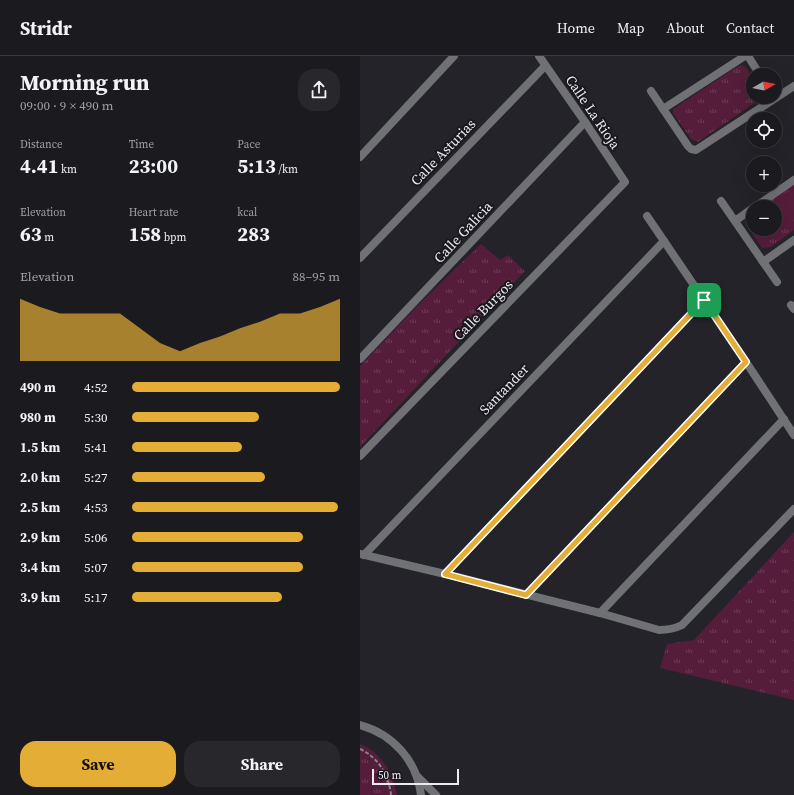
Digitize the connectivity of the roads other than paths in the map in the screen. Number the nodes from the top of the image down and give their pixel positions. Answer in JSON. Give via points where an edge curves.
{"nodes":[{"id":1,"x":454,"y":56,"type":"edge"},
{"id":2,"x":539,"y":56,"type":"edge"},
{"id":3,"x":747,"y":56,"type":"edge"},
{"id":4,"x":545,"y":66,"type":"junction"},
{"id":5,"x":755,"y":68,"type":"edge"},
{"id":6,"x":794,"y":86,"type":"edge"},
{"id":7,"x":651,"y":91,"type":"dead end"},
{"id":8,"x":782,"y":94,"type":"edge"},
{"id":9,"x":766,"y":104,"type":"edge"},
{"id":10,"x":663,"y":110,"type":"junction"},
{"id":11,"x":585,"y":122,"type":"junction"},
{"id":12,"x":360,"y":157,"type":"edge"},
{"id":13,"x":794,"y":180,"type":"edge"},
{"id":14,"x":625,"y":182,"type":"joint"},
{"id":15,"x":765,"y":200,"type":"edge"},
{"id":16,"x":721,"y":201,"type":"dead end"},
{"id":17,"x":746,"y":213,"type":"edge"},
{"id":18,"x":647,"y":216,"type":"dead end"},
{"id":19,"x":735,"y":221,"type":"junction"},
{"id":20,"x":794,"y":240,"type":"edge"},
{"id":21,"x":664,"y":241,"type":"junction"},
{"id":22,"x":360,"y":258,"type":"edge"},
{"id":23,"x":763,"y":262,"type":"junction"},
{"id":24,"x":777,"y":282,"type":"dead end"},
{"id":25,"x":704,"y":300,"type":"junction"},
{"id":26,"x":360,"y":359,"type":"edge"},
{"id":27,"x":746,"y":362,"type":"junction"},
{"id":28,"x":784,"y":419,"type":"junction"},
{"id":29,"x":794,"y":435,"type":"edge"},
{"id":30,"x":360,"y":456,"type":"edge"},
{"id":31,"x":794,"y":509,"type":"edge"},
{"id":32,"x":362,"y":555,"type":"edge"},
{"id":33,"x":445,"y":574,"type":"junction"},
{"id":34,"x":526,"y":595,"type":"junction"},
{"id":35,"x":600,"y":613,"type":"junction"},
{"id":36,"x":360,"y":720,"type":"edge"},
{"id":37,"x":363,"y":726,"type":"edge"},
{"id":38,"x":417,"y":776,"type":"junction"},
{"id":39,"x":422,"y":795,"type":"edge"},
{"id":40,"x":436,"y":795,"type":"edge"}],
"edges":[{"from":1,"to":12,"type":"street"},
{"from":2,"to":4,"type":"street","name":"Calle La Rioja"},
{"from":3,"to":5,"type":"street"},
{"from":3,"to":10,"type":"street"},
{"from":4,"to":11,"type":"street","name":"Calle La Rioja"},
{"from":4,"to":22,"type":"street","name":"Calle Asturias"},
{"from":6,"to":8,"type":"street"},
{"from":7,"to":10,"type":"street"},
{"from":9,"to":10,"type":"street","via":[[696,150],[688,146]]},
{"from":11,"to":14,"type":"street","name":"Calle La Rioja"},
{"from":11,"to":26,"type":"street","name":"Calle Galicia"},
{"from":13,"to":15,"type":"street"},
{"from":14,"to":30,"type":"street","name":"Calle Burgos"},
{"from":16,"to":19,"type":"street"},
{"from":17,"to":19,"type":"street"},
{"from":18,"to":21,"type":"street"},
{"from":19,"to":23,"type":"street"},
{"from":20,"to":23,"type":"street"},
{"from":21,"to":25,"type":"street"},
{"from":21,"to":32,"type":"street","name":"Santander"},
{"from":23,"to":24,"type":"street"},
{"from":25,"to":27,"type":"street"},
{"from":25,"to":33,"type":"street"},
{"from":27,"to":28,"type":"street"},
{"from":27,"to":34,"type":"street"},
{"from":28,"to":29,"type":"street"},
{"from":28,"to":35,"type":"street"},
{"from":31,"to":35,"type":"street","via":[[682,625],[669,630],[659,630]]},
{"from":32,"to":33,"type":"street"},
{"from":33,"to":34,"type":"street"},
{"from":34,"to":35,"type":"street"},
{"from":36,"to":37,"type":"street"},
{"from":37,"to":38,"type":"street","via":[[378,732],[397,746],[406,755]]},
{"from":38,"to":39,"type":"street"},
{"from":38,"to":40,"type":"street"}]}
